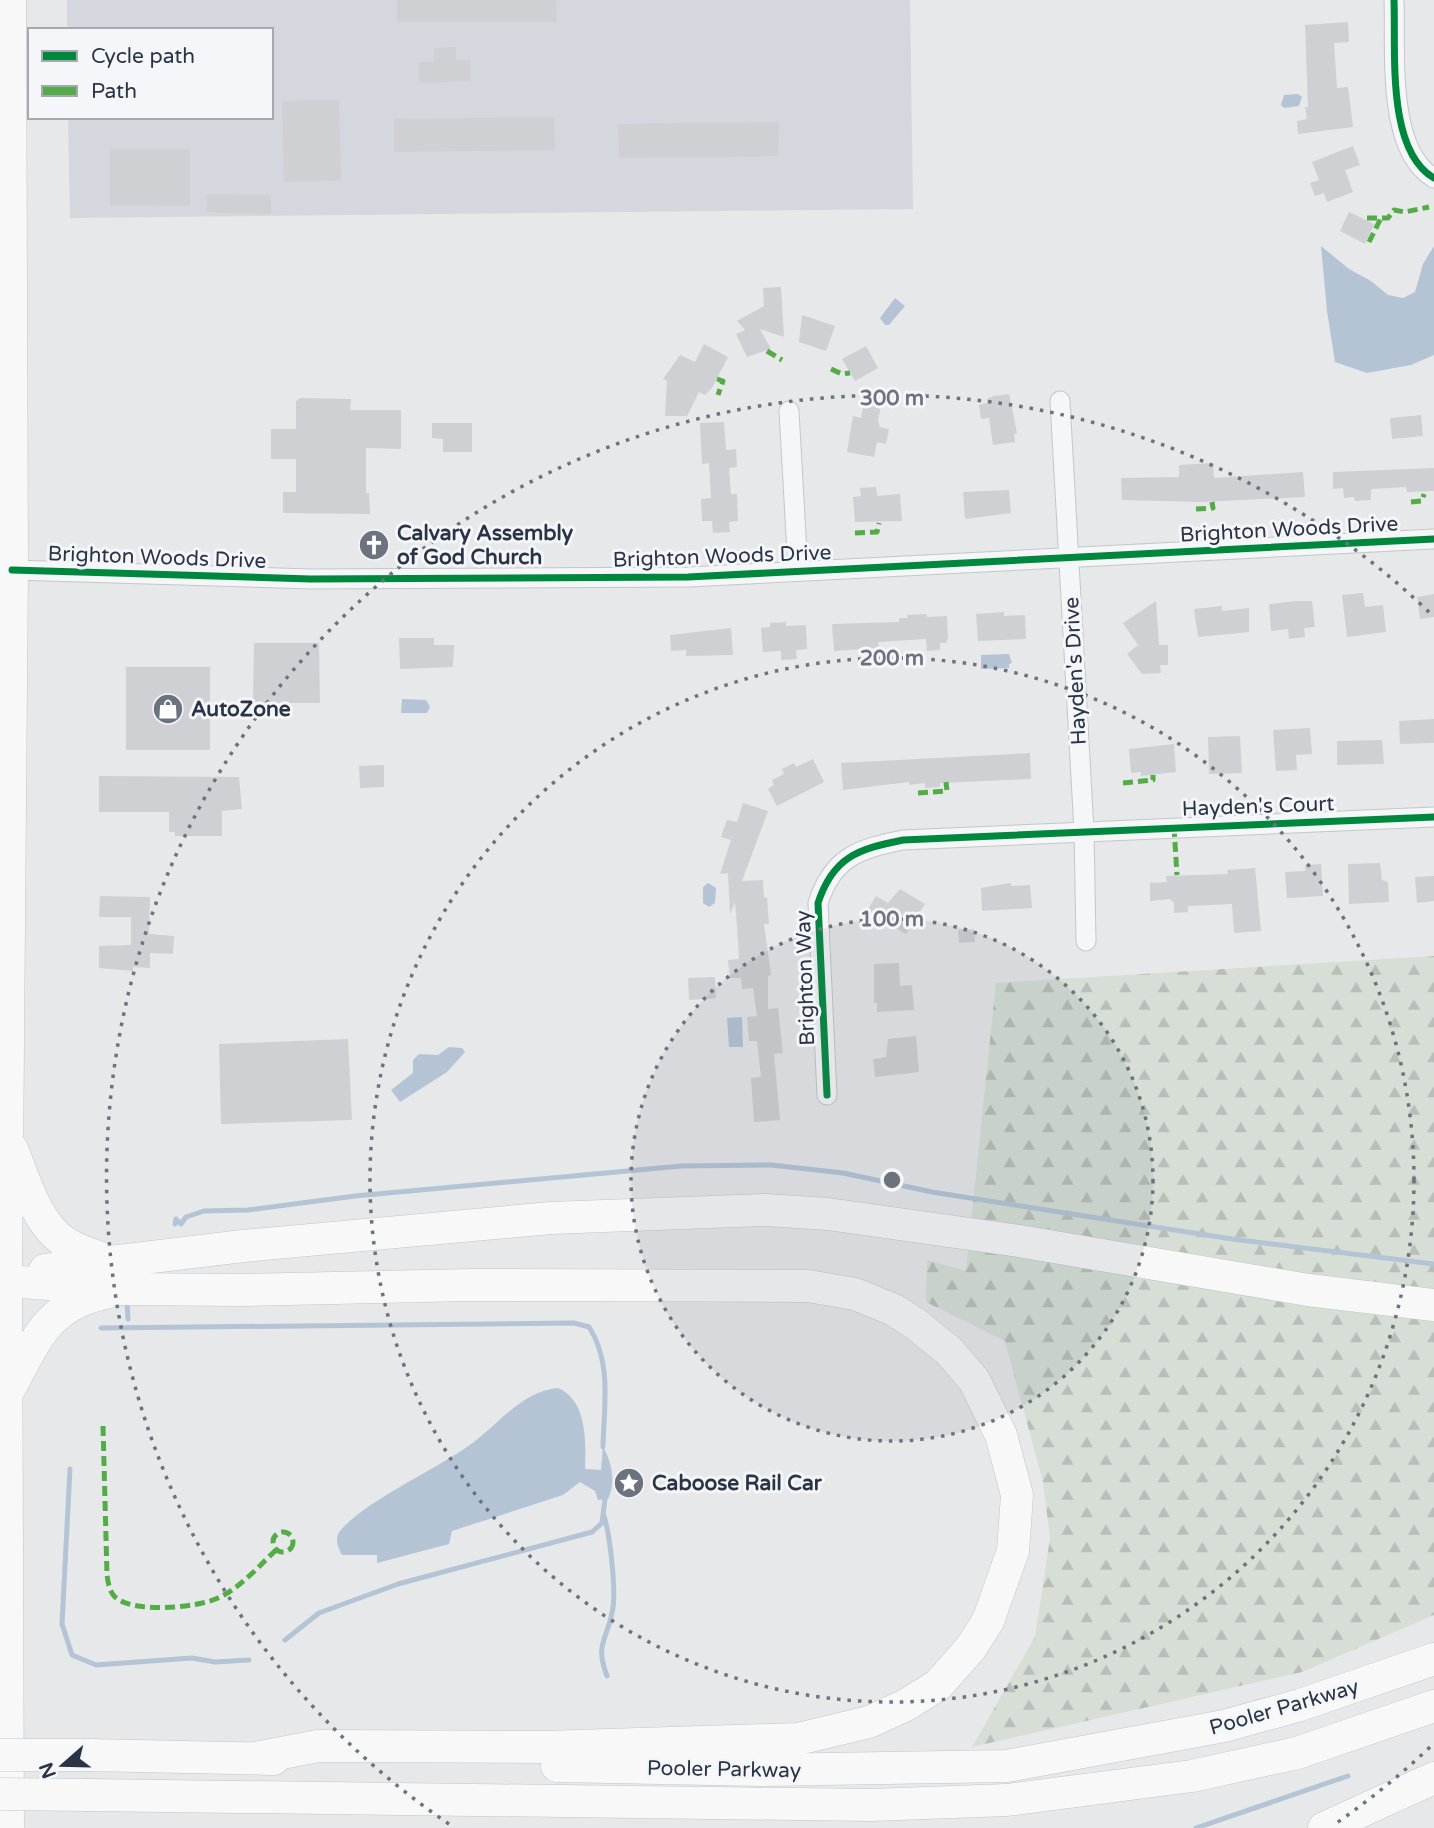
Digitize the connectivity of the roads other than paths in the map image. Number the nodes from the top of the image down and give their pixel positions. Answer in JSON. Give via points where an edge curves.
{"nodes":[{"id":1,"x":10,"y":0,"type":"edge"},
{"id":2,"x":1394,"y":0,"type":"edge"},
{"id":3,"x":1434,"y":178,"type":"edge"},
{"id":4,"x":5,"y":380,"type":"edge"},
{"id":5,"x":1060,"y":401,"type":"dead end"},
{"id":6,"x":789,"y":411,"type":"dead end"},
{"id":7,"x":1434,"y":539,"type":"edge"},
{"id":8,"x":1069,"y":558,"type":"junction"},
{"id":9,"x":12,"y":570,"type":"junction"},
{"id":10,"x":798,"y":571,"type":"junction"},
{"id":11,"x":5,"y":628,"type":"edge"},
{"id":12,"x":1434,"y":817,"type":"edge"},
{"id":13,"x":1084,"y":831,"type":"junction"},
{"id":14,"x":1086,"y":941,"type":"dead end"},
{"id":15,"x":827,"y":1095,"type":"dead end"},
{"id":16,"x":7,"y":1138,"type":"junction"},
{"id":17,"x":114,"y":1275,"type":"junction"},
{"id":18,"x":6,"y":1281,"type":"junction"},
{"id":19,"x":1434,"y":1305,"type":"edge"},
{"id":20,"x":6,"y":1394,"type":"junction"},
{"id":21,"x":1434,"y":1659,"type":"edge"},
{"id":22,"x":1434,"y":1706,"type":"edge"},
{"id":23,"x":0,"y":1755,"type":"edge"},
{"id":24,"x":256,"y":1758,"type":"junction"},
{"id":25,"x":1434,"y":1778,"type":"edge"},
{"id":26,"x":0,"y":1794,"type":"edge"},
{"id":27,"x":8,"y":1828,"type":"edge"},
{"id":28,"x":1324,"y":1828,"type":"edge"}],
"edges":[{"from":1,"to":4,"type":"main road"},
{"from":2,"to":3,"type":"street","via":[[1399,125],[1415,162]]},
{"from":4,"to":9,"type":"main road"},
{"from":5,"to":8,"type":"street","name":"Hayden's Drive"},
{"from":6,"to":10,"type":"street"},
{"from":7,"to":8,"type":"street","name":"Brighton Woods Drive"},
{"from":8,"to":10,"type":"street","name":"Brighton Woods Drive"},
{"from":8,"to":13,"type":"street","name":"Hayden's Drive"},
{"from":9,"to":10,"type":"street","name":"Brighton Woods Drive","via":[[311,579],[688,577]]},
{"from":9,"to":11,"type":"main road"},
{"from":11,"to":16,"type":"main road"},
{"from":12,"to":13,"type":"street","name":"Hayden's Court"},
{"from":13,"to":14,"type":"street","name":"Hayden's Drive"},
{"from":13,"to":15,"type":"street","name":"Brighton Way","via":[[903,839],[867,847],[844,860],[825,880],[818,904]]},
{"from":16,"to":17,"type":"main road","via":[[38,1211],[56,1235]]},
{"from":16,"to":18,"type":"main road"},
{"from":17,"to":18,"type":"main road","via":[[50,1269]]},
{"from":17,"to":19,"type":"main road","via":[[551,1218],[766,1210],[828,1214],[1320,1292]]},
{"from":17,"to":20,"type":"main road","via":[[61,1310],[44,1328]]},
{"from":17,"to":24,"type":"main road","via":[[788,1284],[855,1294],[908,1317],[964,1366],[995,1418],[1013,1471],[1017,1495],[1013,1551],[988,1621],[938,1685],[869,1722],[786,1740],[318,1746]]},
{"from":18,"to":20,"type":"main road"},
{"from":20,"to":27,"type":"main road"},
{"from":21,"to":24,"type":"main road","name":"Pooler Parkway","via":[[1224,1726],[1007,1766],[763,1770]]},
{"from":22,"to":26,"type":"main road","name":"Pooler Parkway","bridge":true,"via":[[1297,1753],[1192,1776],[1007,1800],[872,1805]]},
{"from":23,"to":24,"type":"main road","name":"Pooler Parkway","bridge":true},
{"from":25,"to":28,"type":"main road"}]}
